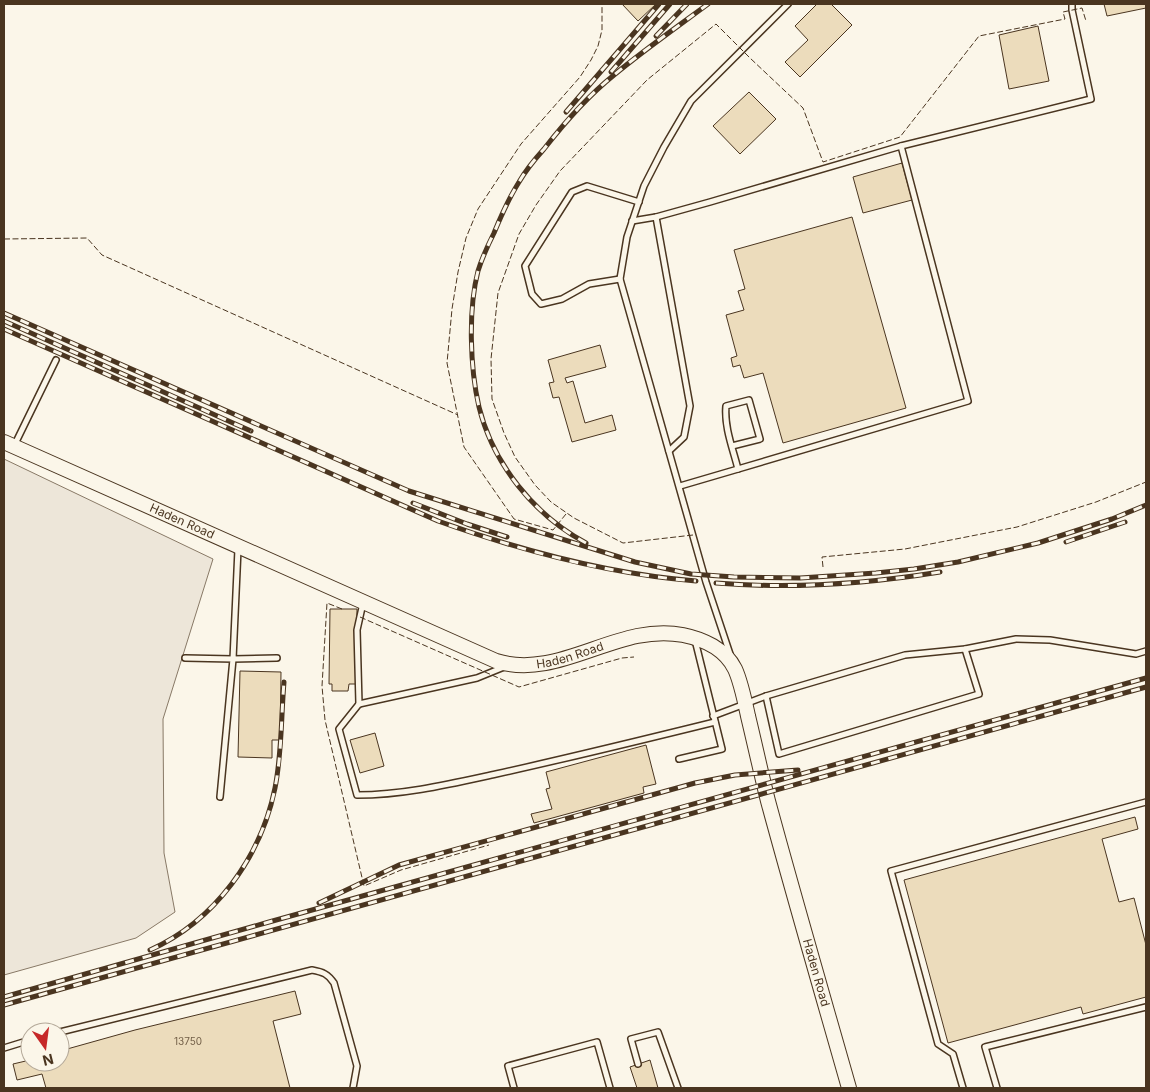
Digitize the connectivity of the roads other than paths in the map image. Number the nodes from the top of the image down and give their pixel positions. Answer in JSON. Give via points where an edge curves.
{"nodes":[{"id":1,"x":788,"y":4,"type":"edge"},
{"id":2,"x":1072,"y":4,"type":"edge"},
{"id":3,"x":901,"y":146,"type":"junction"},
{"id":4,"x":639,"y":202,"type":"junction"},
{"id":5,"x":656,"y":217,"type":"junction"},
{"id":6,"x":632,"y":221,"type":"junction"},
{"id":7,"x":620,"y":279,"type":"junction"},
{"id":8,"x":56,"y":360,"type":"dead end"},
{"id":9,"x":9,"y":444,"type":"edge"},
{"id":10,"x":732,"y":446,"type":"junction"},
{"id":11,"x":669,"y":451,"type":"junction"},
{"id":12,"x":738,"y":469,"type":"junction"},
{"id":13,"x":680,"y":486,"type":"junction"},
{"id":14,"x":238,"y":546,"type":"junction"},
{"id":15,"x":364,"y":602,"type":"junction"},
{"id":16,"x":695,"y":638,"type":"junction"},
{"id":17,"x":965,"y":649,"type":"junction"},
{"id":18,"x":1146,"y":651,"type":"edge"},
{"id":19,"x":185,"y":658,"type":"dead end"},
{"id":20,"x":277,"y":658,"type":"dead end"},
{"id":21,"x":232,"y":659,"type":"junction"},
{"id":22,"x":508,"y":665,"type":"junction"},
{"id":23,"x":735,"y":668,"type":"junction"},
{"id":24,"x":766,"y":696,"type":"junction"},
{"id":25,"x":359,"y":704,"type":"junction"},
{"id":26,"x":745,"y":704,"type":"junction"},
{"id":27,"x":713,"y":716,"type":"junction"},
{"id":28,"x":715,"y":722,"type":"junction"},
{"id":29,"x":679,"y":759,"type":"dead end"},
{"id":30,"x":220,"y":797,"type":"dead end"},
{"id":31,"x":1146,"y":802,"type":"edge"},
{"id":32,"x":1146,"y":1007,"type":"edge"},
{"id":33,"x":70,"y":1030,"type":"edge"},
{"id":34,"x":20,"y":1043,"type":"edge"},
{"id":35,"x":4,"y":1048,"type":"edge"},
{"id":36,"x":638,"y":1064,"type":"dead end"},
{"id":37,"x":353,"y":1088,"type":"edge"},
{"id":38,"x":514,"y":1088,"type":"edge"},
{"id":39,"x":610,"y":1088,"type":"edge"},
{"id":40,"x":678,"y":1088,"type":"edge"},
{"id":41,"x":849,"y":1088,"type":"edge"},
{"id":42,"x":963,"y":1088,"type":"edge"},
{"id":43,"x":997,"y":1088,"type":"edge"}],
"edges":[{"from":1,"to":4,"type":"lane","via":[[691,101],[664,147]]},
{"from":2,"to":3,"type":"lane","via":[[1091,99]]},
{"from":3,"to":5,"type":"lane"},
{"from":3,"to":12,"type":"lane","via":[[968,401]]},
{"from":4,"to":6,"type":"lane"},
{"from":4,"to":7,"type":"lane","via":[[587,186],[572,192],[525,266],[532,294],[541,304],[562,298],[589,284]]},
{"from":5,"to":6,"type":"lane"},
{"from":5,"to":11,"type":"lane","via":[[690,406],[684,437]]},
{"from":6,"to":7,"type":"lane"},
{"from":7,"to":11,"type":"lane"},
{"from":8,"to":9,"type":"lane"},
{"from":9,"to":14,"type":"street","name":"Haden Road"},
{"from":10,"to":10,"type":"lane","via":[[725,418],[726,406],[750,400],[760,438]]},
{"from":10,"to":12,"type":"lane"},
{"from":11,"to":13,"type":"lane"},
{"from":12,"to":13,"type":"lane"},
{"from":13,"to":23,"type":"lane","via":[[706,582]]},
{"from":14,"to":15,"type":"street","name":"Haden Road"},
{"from":14,"to":21,"type":"lane"},
{"from":15,"to":22,"type":"street","name":"Haden Road"},
{"from":15,"to":25,"type":"lane","via":[[357,630]]},
{"from":16,"to":22,"type":"street","name":"Haden Road","via":[[667,633],[635,636],[550,662]]},
{"from":16,"to":23,"type":"street","name":"Haden Road","via":[[719,650]]},
{"from":16,"to":27,"type":"lane"},
{"from":17,"to":18,"type":"lane","via":[[1016,639],[1050,640],[1136,654]]},
{"from":17,"to":24,"type":"lane","via":[[905,655]]},
{"from":17,"to":24,"type":"lane","via":[[979,694],[779,754]]},
{"from":19,"to":21,"type":"lane"},
{"from":20,"to":21,"type":"lane"},
{"from":21,"to":30,"type":"lane"},
{"from":22,"to":25,"type":"lane","via":[[477,678]]},
{"from":23,"to":26,"type":"street","name":"Haden Road"},
{"from":24,"to":26,"type":"lane"},
{"from":25,"to":28,"type":"lane","via":[[339,729],[357,796],[424,789]]},
{"from":26,"to":27,"type":"lane"},
{"from":26,"to":41,"type":"street","name":"Haden Road","via":[[784,859]]},
{"from":27,"to":28,"type":"lane"},
{"from":28,"to":29,"type":"lane","via":[[722,749]]},
{"from":31,"to":42,"type":"lane","via":[[891,871],[938,1044],[953,1054]]},
{"from":32,"to":43,"type":"lane","via":[[985,1047]]},
{"from":33,"to":37,"type":"lane","via":[[312,970],[322,972],[329,975],[334,983],[356,1066]]},
{"from":34,"to":35,"type":"lane"},
{"from":36,"to":40,"type":"lane","via":[[631,1039],[658,1032]]},
{"from":38,"to":39,"type":"lane","via":[[508,1066],[597,1042]]}]}
